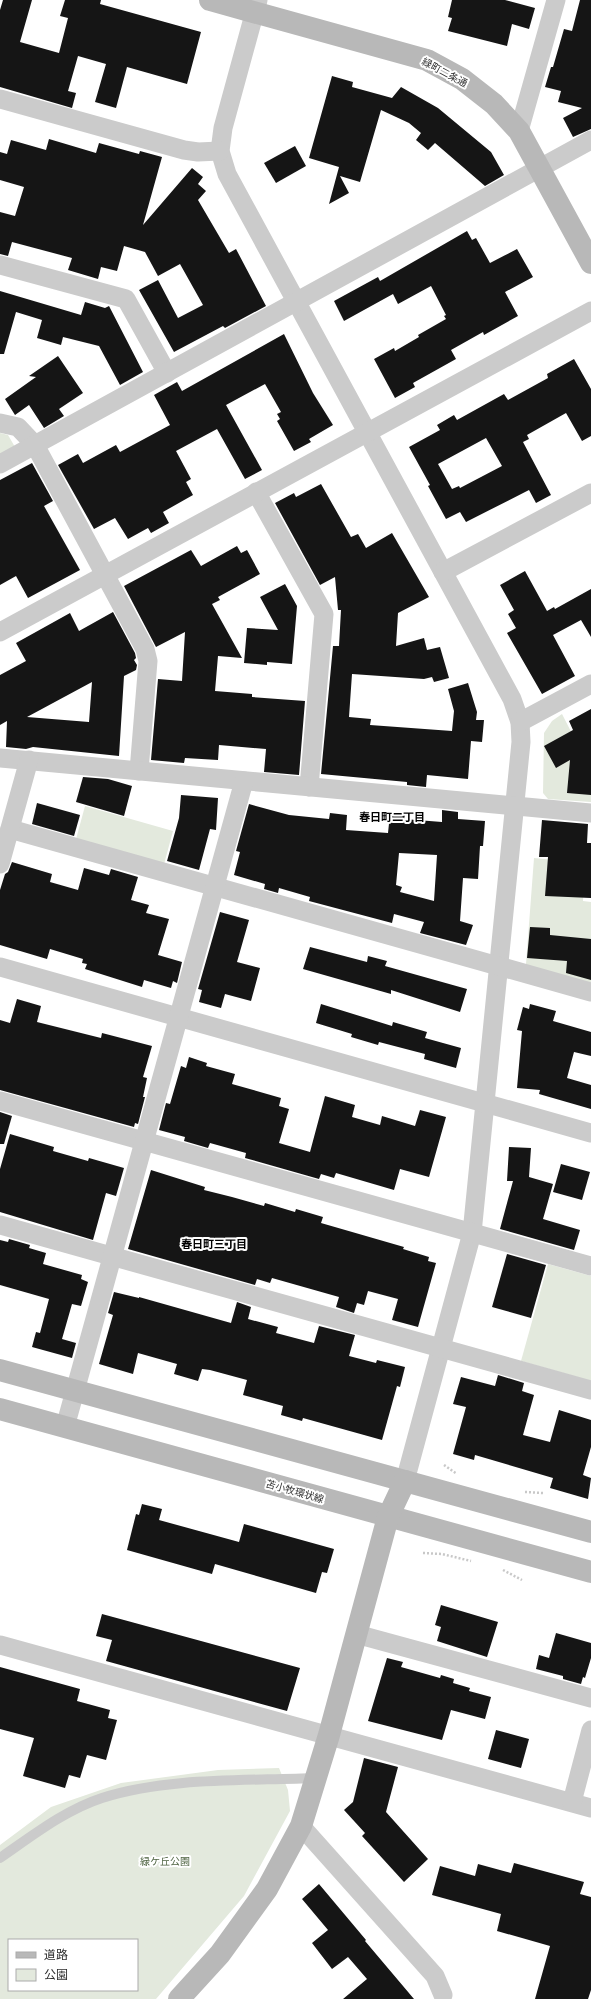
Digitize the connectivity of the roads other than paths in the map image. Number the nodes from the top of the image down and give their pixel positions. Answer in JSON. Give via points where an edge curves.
{"nodes":[{"id":1,"x":210,"y":0,"type":"edge"},
{"id":2,"x":556,"y":0,"type":"edge"},
{"id":3,"x":256,"y":6,"type":"edge"},
{"id":4,"x":0,"y":99,"type":"edge"},
{"id":5,"x":519,"y":131,"type":"junction"},
{"id":6,"x":591,"y":140,"type":"edge"},
{"id":7,"x":220,"y":150,"type":"junction"},
{"id":8,"x":539,"y":169,"type":"junction"},
{"id":9,"x":591,"y":263,"type":"edge"},
{"id":10,"x":0,"y":265,"type":"edge"},
{"id":11,"x":296,"y":302,"type":"junction"},
{"id":12,"x":591,"y":311,"type":"edge"},
{"id":13,"x":167,"y":373,"type":"junction"},
{"id":14,"x":0,"y":423,"type":"edge"},
{"id":15,"x":367,"y":432,"type":"junction"},
{"id":16,"x":35,"y":445,"type":"junction"},
{"id":17,"x":0,"y":464,"type":"edge"},
{"id":18,"x":256,"y":492,"type":"junction"},
{"id":19,"x":591,"y":493,"type":"edge"},
{"id":20,"x":443,"y":572,"type":"junction"},
{"id":21,"x":105,"y":575,"type":"junction"},
{"id":22,"x":0,"y":632,"type":"edge"},
{"id":23,"x":591,"y":684,"type":"edge"},
{"id":24,"x":520,"y":722,"type":"junction"},
{"id":25,"x":0,"y":758,"type":"edge"},
{"id":26,"x":29,"y":760,"type":"junction"},
{"id":27,"x":139,"y":771,"type":"junction"},
{"id":28,"x":244,"y":781,"type":"junction"},
{"id":29,"x":309,"y":787,"type":"junction"},
{"id":30,"x":514,"y":807,"type":"junction"},
{"id":31,"x":591,"y":813,"type":"edge"},
{"id":32,"x":10,"y":829,"type":"junction"},
{"id":33,"x":0,"y":864,"type":"edge"},
{"id":34,"x":215,"y":886,"type":"junction"},
{"id":35,"x":498,"y":966,"type":"junction"},
{"id":36,"x":0,"y":967,"type":"edge"},
{"id":37,"x":591,"y":992,"type":"edge"},
{"id":38,"x":178,"y":1017,"type":"junction"},
{"id":39,"x":0,"y":1101,"type":"edge"},
{"id":40,"x":485,"y":1104,"type":"junction"},
{"id":41,"x":591,"y":1133,"type":"edge"},
{"id":42,"x":144,"y":1141,"type":"junction"},
{"id":43,"x":0,"y":1225,"type":"edge"},
{"id":44,"x":472,"y":1233,"type":"junction"},
{"id":45,"x":112,"y":1256,"type":"junction"},
{"id":46,"x":591,"y":1266,"type":"edge"},
{"id":47,"x":441,"y":1348,"type":"junction"},
{"id":48,"x":0,"y":1370,"type":"edge"},
{"id":49,"x":75,"y":1390,"type":"junction"},
{"id":50,"x":591,"y":1390,"type":"edge"},
{"id":51,"x":0,"y":1409,"type":"edge"},
{"id":52,"x":65,"y":1427,"type":"junction"},
{"id":53,"x":405,"y":1481,"type":"junction"},
{"id":54,"x":388,"y":1517,"type":"junction"},
{"id":55,"x":591,"y":1532,"type":"edge"},
{"id":56,"x":591,"y":1572,"type":"edge"},
{"id":57,"x":356,"y":1634,"type":"junction"},
{"id":58,"x":0,"y":1645,"type":"edge"},
{"id":59,"x":591,"y":1698,"type":"edge"},
{"id":60,"x":591,"y":1730,"type":"edge"},
{"id":61,"x":329,"y":1735,"type":"junction"},
{"id":62,"x":315,"y":1778,"type":"junction"},
{"id":63,"x":572,"y":1802,"type":"junction"},
{"id":64,"x":591,"y":1808,"type":"edge"},
{"id":65,"x":301,"y":1826,"type":"junction"},
{"id":66,"x":0,"y":1858,"type":"edge"},
{"id":67,"x":444,"y":1998,"type":"edge"},
{"id":68,"x":179,"y":1999,"type":"edge"}],
"edges":[{"from":1,"to":3,"type":"main road","name":"緑町二条通"},
{"from":2,"to":5,"type":"street"},
{"from":3,"to":5,"type":"main road","name":"緑町二条通","via":[[427,60],[462,79],[494,104]]},
{"from":3,"to":7,"type":"street","via":[[223,128]]},
{"from":4,"to":7,"type":"street","via":[[184,150]]},
{"from":5,"to":8,"type":"main road","name":"緑町二条通"},
{"from":6,"to":8,"type":"street"},
{"from":7,"to":11,"type":"street","via":[[227,174]]},
{"from":8,"to":9,"type":"main road","name":"緑町二条通"},
{"from":8,"to":11,"type":"street"},
{"from":10,"to":13,"type":"street","via":[[126,299]]},
{"from":11,"to":13,"type":"street"},
{"from":11,"to":15,"type":"street"},
{"from":12,"to":15,"type":"street"},
{"from":13,"to":16,"type":"street"},
{"from":14,"to":16,"type":"street","via":[[18,428]]},
{"from":15,"to":18,"type":"street"},
{"from":15,"to":20,"type":"street"},
{"from":16,"to":17,"type":"street"},
{"from":16,"to":21,"type":"street"},
{"from":18,"to":21,"type":"street"},
{"from":18,"to":29,"type":"street","via":[[324,614]]},
{"from":19,"to":20,"type":"street"},
{"from":20,"to":24,"type":"street","via":[[512,699]]},
{"from":21,"to":22,"type":"street"},
{"from":21,"to":27,"type":"street","via":[[145,649],[148,661]]},
{"from":23,"to":24,"type":"street"},
{"from":24,"to":30,"type":"street","via":[[521,742]]},
{"from":25,"to":26,"type":"street"},
{"from":26,"to":27,"type":"street"},
{"from":26,"to":32,"type":"street"},
{"from":27,"to":28,"type":"street"},
{"from":28,"to":29,"type":"street"},
{"from":28,"to":34,"type":"street"},
{"from":29,"to":30,"type":"street"},
{"from":30,"to":31,"type":"street"},
{"from":30,"to":35,"type":"street"},
{"from":32,"to":33,"type":"street"},
{"from":32,"to":34,"type":"street"},
{"from":34,"to":35,"type":"street"},
{"from":34,"to":38,"type":"street"},
{"from":35,"to":37,"type":"street"},
{"from":35,"to":40,"type":"street"},
{"from":36,"to":38,"type":"street"},
{"from":38,"to":40,"type":"street"},
{"from":38,"to":42,"type":"street"},
{"from":39,"to":42,"type":"street"},
{"from":40,"to":41,"type":"street"},
{"from":40,"to":44,"type":"street"},
{"from":42,"to":44,"type":"street"},
{"from":42,"to":45,"type":"street"},
{"from":43,"to":45,"type":"street"},
{"from":44,"to":46,"type":"street"},
{"from":44,"to":47,"type":"street"},
{"from":45,"to":47,"type":"street"},
{"from":45,"to":49,"type":"street"},
{"from":47,"to":50,"type":"street"},
{"from":47,"to":53,"type":"street"},
{"from":48,"to":49,"type":"main road"},
{"from":49,"to":52,"type":"street"},
{"from":49,"to":53,"type":"main road"},
{"from":51,"to":52,"type":"main road","name":"苫小牧環状線"},
{"from":52,"to":54,"type":"main road","name":"苫小牧環状線"},
{"from":53,"to":54,"type":"main road"},
{"from":53,"to":55,"type":"main road"},
{"from":54,"to":56,"type":"main road","name":"苫小牧環状線"},
{"from":54,"to":57,"type":"main road"},
{"from":57,"to":59,"type":"street"},
{"from":57,"to":61,"type":"main road"},
{"from":58,"to":61,"type":"street"},
{"from":60,"to":63,"type":"street"},
{"from":61,"to":62,"type":"main road"},
{"from":61,"to":63,"type":"street"},
{"from":62,"to":65,"type":"main road"},
{"from":62,"to":66,"type":"lane","via":[[166,1784],[101,1798],[65,1815]]},
{"from":63,"to":64,"type":"street"},
{"from":65,"to":67,"type":"street","via":[[435,1976]]},
{"from":65,"to":68,"type":"main road","via":[[267,1889],[220,1954]]}]}
